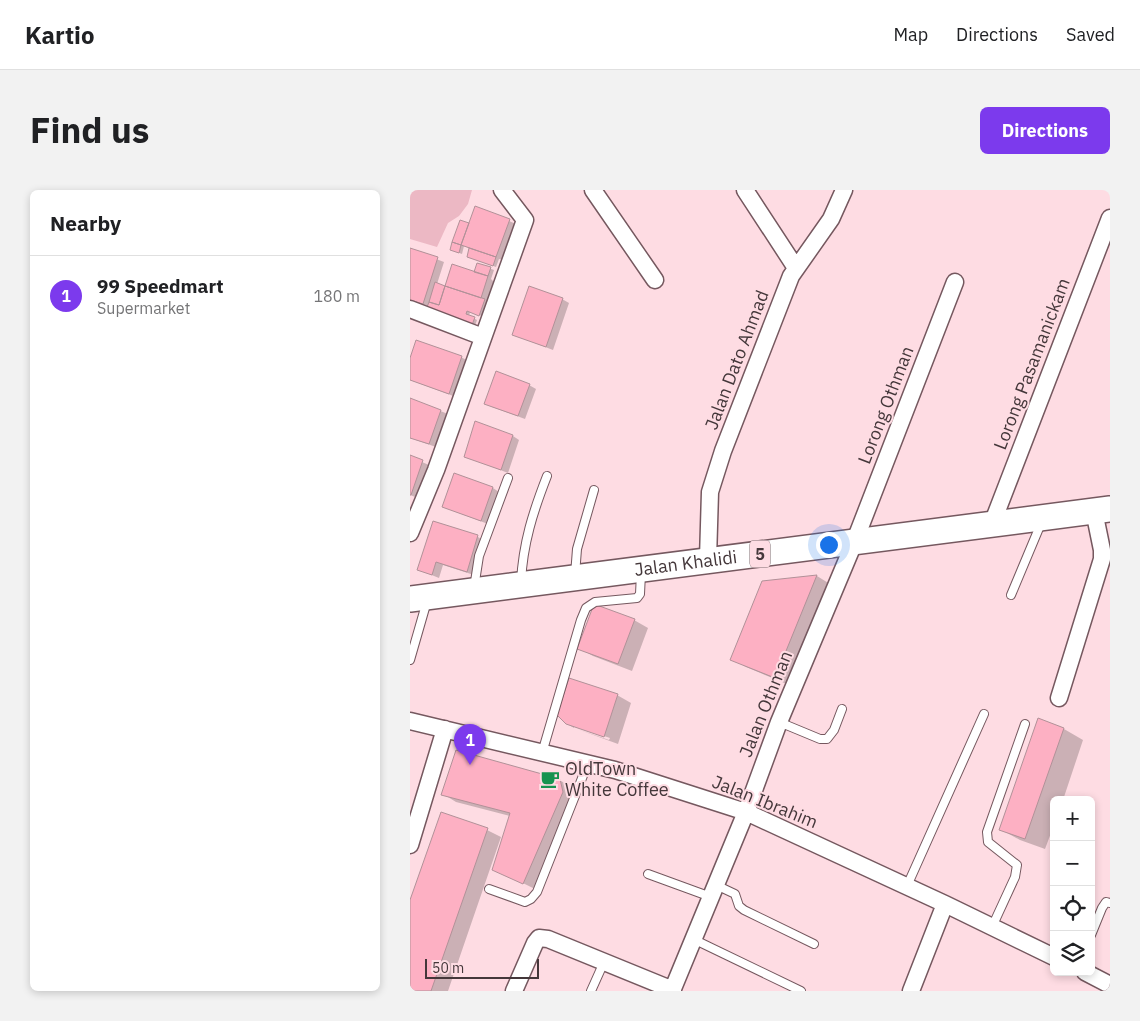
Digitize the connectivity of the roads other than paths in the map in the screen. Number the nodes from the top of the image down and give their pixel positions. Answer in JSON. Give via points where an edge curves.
{"nodes":[{"id":1,"x":593,"y":190,"type":"edge"},
{"id":2,"x":744,"y":190,"type":"edge"},
{"id":3,"x":844,"y":190,"type":"edge"},
{"id":4,"x":506,"y":194,"type":"edge"},
{"id":5,"x":1110,"y":218,"type":"edge"},
{"id":6,"x":796,"y":268,"type":"junction"},
{"id":7,"x":655,"y":280,"type":"dead end"},
{"id":8,"x":955,"y":282,"type":"dead end"},
{"id":9,"x":410,"y":310,"type":"edge"},
{"id":10,"x":483,"y":337,"type":"junction"},
{"id":11,"x":547,"y":476,"type":"dead end"},
{"id":12,"x":508,"y":478,"type":"dead end"},
{"id":13,"x":594,"y":490,"type":"dead end"},
{"id":14,"x":1102,"y":510,"type":"edge"},
{"id":15,"x":1043,"y":517,"type":"junction"},
{"id":16,"x":992,"y":524,"type":"junction"},
{"id":17,"x":410,"y":533,"type":"edge"},
{"id":18,"x":854,"y":543,"type":"junction"},
{"id":19,"x":708,"y":560,"type":"junction"},
{"id":20,"x":641,"y":568,"type":"junction"},
{"id":21,"x":575,"y":577,"type":"junction"},
{"id":22,"x":521,"y":584,"type":"junction"},
{"id":23,"x":474,"y":590,"type":"junction"},
{"id":24,"x":1011,"y":595,"type":"dead end"},
{"id":25,"x":419,"y":598,"type":"edge"},
{"id":26,"x":410,"y":660,"type":"edge"},
{"id":27,"x":1059,"y":698,"type":"dead end"},
{"id":28,"x":842,"y":709,"type":"dead end"},
{"id":29,"x":984,"y":714,"type":"dead end"},
{"id":30,"x":410,"y":721,"type":"edge"},
{"id":31,"x":779,"y":722,"type":"junction"},
{"id":32,"x":1025,"y":724,"type":"dead end"},
{"id":33,"x":445,"y":729,"type":"junction"},
{"id":34,"x":542,"y":752,"type":"junction"},
{"id":35,"x":588,"y":764,"type":"junction"},
{"id":36,"x":746,"y":812,"type":"junction"},
{"id":37,"x":410,"y":845,"type":"edge"},
{"id":38,"x":648,"y":874,"type":"dead end"},
{"id":39,"x":907,"y":886,"type":"junction"},
{"id":40,"x":489,"y":889,"type":"dead end"},
{"id":41,"x":713,"y":891,"type":"junction"},
{"id":42,"x":1110,"y":903,"type":"edge"},
{"id":43,"x":945,"y":904,"type":"junction"},
{"id":44,"x":992,"y":927,"type":"junction"},
{"id":45,"x":1093,"y":931,"type":"edge"},
{"id":46,"x":693,"y":940,"type":"junction"},
{"id":47,"x":814,"y":944,"type":"dead end"},
{"id":48,"x":1050,"y":955,"type":"edge"},
{"id":49,"x":604,"y":962,"type":"junction"},
{"id":50,"x":1093,"y":976,"type":"edge"},
{"id":51,"x":1110,"y":984,"type":"edge"},
{"id":52,"x":672,"y":990,"type":"edge"},
{"id":53,"x":514,"y":991,"type":"edge"},
{"id":54,"x":591,"y":991,"type":"edge"},
{"id":55,"x":801,"y":991,"type":"edge"},
{"id":56,"x":910,"y":991,"type":"edge"}],
"edges":[{"from":1,"to":7,"type":"street"},
{"from":2,"to":6,"type":"street"},
{"from":3,"to":6,"type":"street","name":"Jalan Dato Ahmad","via":[[831,220]]},
{"from":4,"to":10,"type":"street","via":[[525,220]]},
{"from":5,"to":16,"type":"street","name":"Lorong Pasamanickam"},
{"from":6,"to":19,"type":"street","name":"Jalan Dato Ahmad","via":[[762,348],[710,492]]},
{"from":8,"to":18,"type":"street","name":"Lorong Othman"},
{"from":9,"to":10,"type":"street"},
{"from":10,"to":17,"type":"street"},
{"from":11,"to":22,"type":"lane","via":[[532,516]]},
{"from":12,"to":23,"type":"lane","via":[[480,550]]},
{"from":13,"to":21,"type":"lane","via":[[577,549]]},
{"from":14,"to":15,"type":"main road","name":"Jalan Khalidi","number":"5"},
{"from":14,"to":27,"type":"street","via":[[1102,559]]},
{"from":15,"to":16,"type":"main road","name":"Jalan Khalidi","number":"5"},
{"from":15,"to":24,"type":"lane"},
{"from":16,"to":18,"type":"main road","name":"Jalan Khalidi","number":"5"},
{"from":18,"to":19,"type":"main road","name":"Jalan Khalidi","number":"5"},
{"from":18,"to":31,"type":"street","name":"Jalan Othman"},
{"from":19,"to":20,"type":"main road","name":"Jalan Khalidi","number":"5"},
{"from":20,"to":21,"type":"main road","name":"Jalan Khalidi","number":"5"},
{"from":20,"to":34,"type":"lane","via":[[637,598],[594,602],[586,608]]},
{"from":21,"to":22,"type":"main road","name":"Jalan Khalidi","number":"5"},
{"from":22,"to":23,"type":"main road","name":"Jalan Khalidi","number":"5"},
{"from":23,"to":25,"type":"main road","name":"Jalan Khalidi","number":"5"},
{"from":25,"to":26,"type":"lane"},
{"from":28,"to":31,"type":"lane","via":[[827,739]]},
{"from":29,"to":39,"type":"lane"},
{"from":30,"to":33,"type":"street","name":"Jalan Ibrahim"},
{"from":31,"to":36,"type":"street","name":"Jalan Othman"},
{"from":32,"to":44,"type":"lane","via":[[987,832],[988,842],[1017,865],[1015,877]]},
{"from":33,"to":34,"type":"street","name":"Jalan Ibrahim"},
{"from":33,"to":37,"type":"street"},
{"from":34,"to":35,"type":"street","name":"Jalan Ibrahim"},
{"from":35,"to":36,"type":"street","name":"Jalan Ibrahim"},
{"from":35,"to":40,"type":"lane","via":[[537,892],[525,902]]},
{"from":36,"to":39,"type":"street","name":"Jalan Ibrahim"},
{"from":36,"to":41,"type":"street","name":"Jalan Othman"},
{"from":38,"to":41,"type":"lane"},
{"from":39,"to":43,"type":"street","name":"Jalan Ibrahim"},
{"from":41,"to":46,"type":"street","name":"Jalan Othman"},
{"from":41,"to":47,"type":"lane","via":[[735,894],[744,910]]},
{"from":42,"to":45,"type":"lane","via":[[1106,902],[1102,908]]},
{"from":43,"to":44,"type":"street","name":"Jalan Ibrahim"},
{"from":43,"to":56,"type":"street"},
{"from":44,"to":48,"type":"street","name":"Jalan Ibrahim"},
{"from":46,"to":52,"type":"street","name":"Jalan Othman"},
{"from":46,"to":55,"type":"lane"},
{"from":49,"to":52,"type":"street"},
{"from":49,"to":53,"type":"street","via":[[540,938]]},
{"from":49,"to":54,"type":"lane"},
{"from":50,"to":51,"type":"street"}]}
